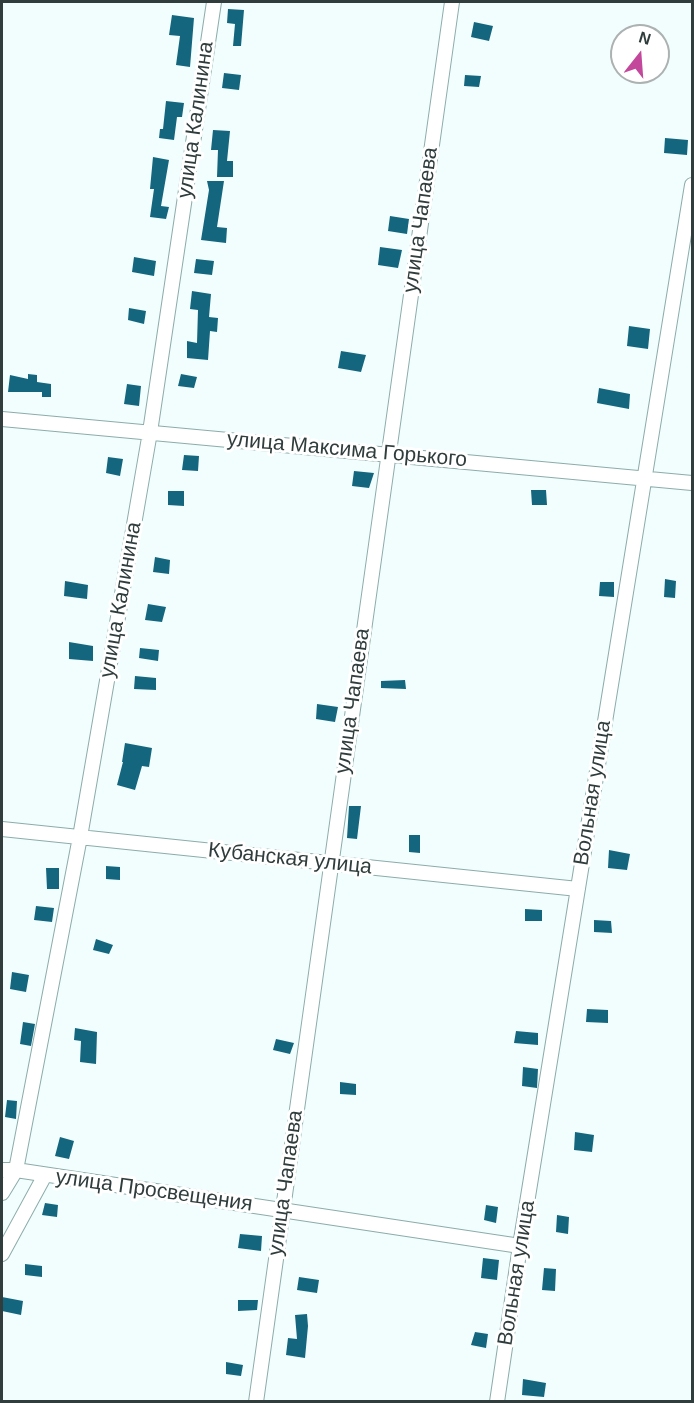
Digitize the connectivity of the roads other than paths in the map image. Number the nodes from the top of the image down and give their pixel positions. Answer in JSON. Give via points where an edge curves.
{"nodes":[{"id":1,"x":214,"y":2,"type":"edge"},
{"id":2,"x":452,"y":2,"type":"edge"},
{"id":3,"x":693,"y":185,"type":"edge"},
{"id":4,"x":2,"y":419,"type":"edge"},
{"id":5,"x":150,"y":432,"type":"junction"},
{"id":6,"x":387,"y":454,"type":"junction"},
{"id":7,"x":644,"y":479,"type":"junction"},
{"id":8,"x":693,"y":483,"type":"edge"},
{"id":9,"x":2,"y":829,"type":"edge"},
{"id":10,"x":80,"y":837,"type":"junction"},
{"id":11,"x":330,"y":863,"type":"junction"},
{"id":12,"x":578,"y":889,"type":"junction"},
{"id":13,"x":8,"y":1170,"type":"edge"},
{"id":14,"x":45,"y":1175,"type":"junction"},
{"id":15,"x":2,"y":1193,"type":"edge"},
{"id":16,"x":282,"y":1210,"type":"junction"},
{"id":17,"x":520,"y":1246,"type":"junction"},
{"id":18,"x":2,"y":1254,"type":"edge"},
{"id":19,"x":256,"y":1401,"type":"edge"},
{"id":20,"x":497,"y":1401,"type":"edge"}],
"edges":[{"from":1,"to":5,"type":"street","name":"улица Калинина"},
{"from":2,"to":6,"type":"street","name":"улица Чапаева"},
{"from":3,"to":7,"type":"street","name":"Вольная улица"},
{"from":4,"to":5,"type":"street","name":"улица Максима Горького"},
{"from":5,"to":6,"type":"street","name":"улица Максима Горького"},
{"from":5,"to":10,"type":"street","name":"улица Калинина"},
{"from":6,"to":7,"type":"street","name":"улица Максима Горького"},
{"from":6,"to":11,"type":"street","name":"улица Чапаева"},
{"from":7,"to":8,"type":"street","name":"улица Максима Горького"},
{"from":7,"to":12,"type":"street","name":"Вольная улица"},
{"from":9,"to":10,"type":"street","name":"Кубанская улица"},
{"from":10,"to":11,"type":"street","name":"Кубанская улица"},
{"from":10,"to":13,"type":"street","name":"улица Калинина"},
{"from":11,"to":12,"type":"street","name":"Кубанская улица"},
{"from":11,"to":16,"type":"street","name":"улица Чапаева"},
{"from":12,"to":17,"type":"street","name":"Вольная улица"},
{"from":13,"to":14,"type":"street","name":"улица Просвещения"},
{"from":13,"to":15,"type":"street","name":"улица Калинина"},
{"from":14,"to":16,"type":"street","name":"улица Просвещения"},
{"from":14,"to":18,"type":"street"},
{"from":16,"to":17,"type":"street","name":"улица Просвещения"},
{"from":16,"to":19,"type":"street","name":"улица Чапаева"},
{"from":17,"to":20,"type":"street","name":"Вольная улица"}]}
